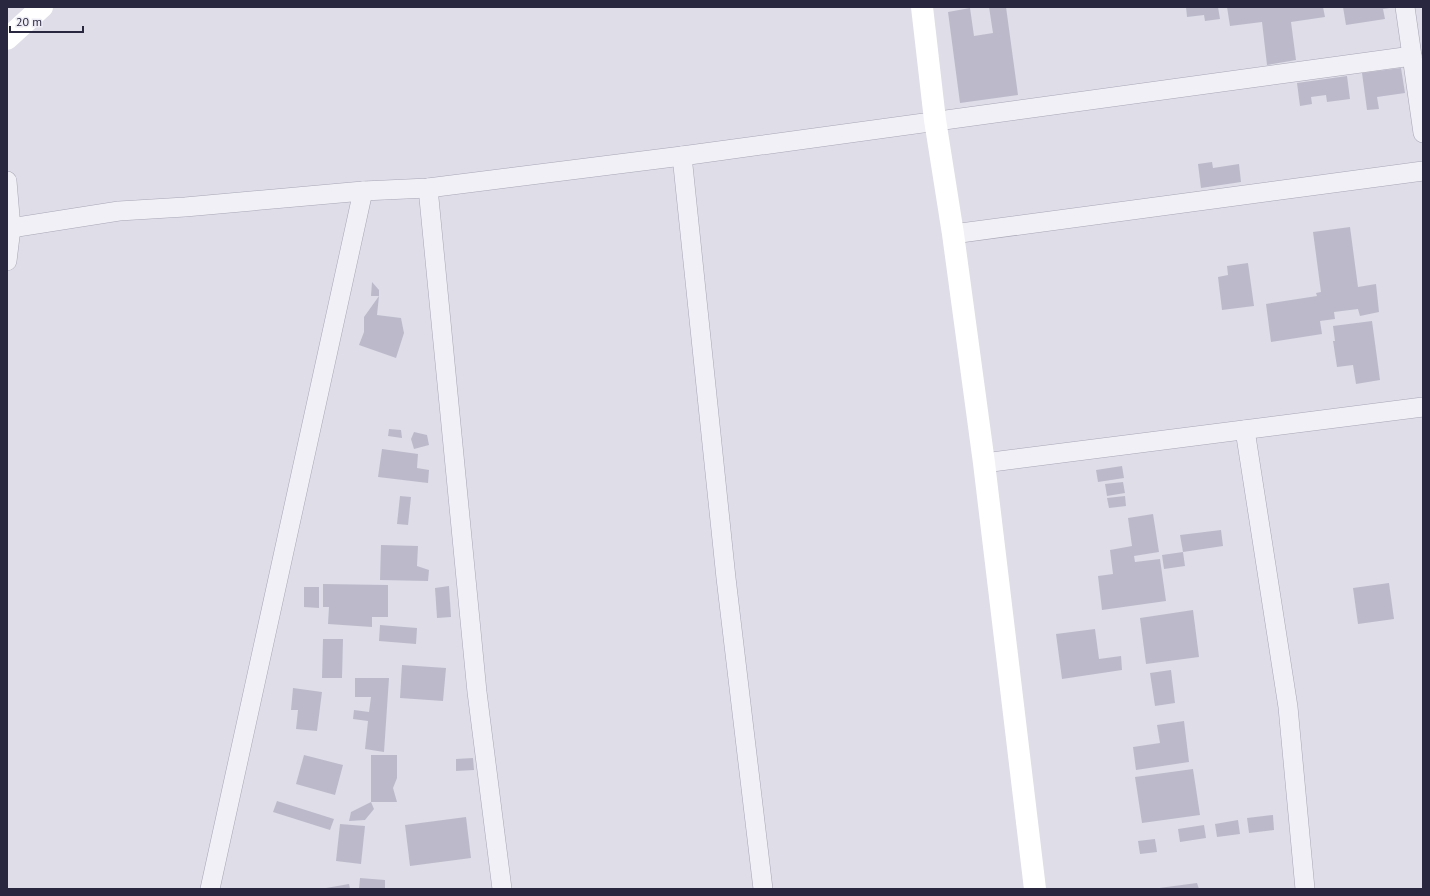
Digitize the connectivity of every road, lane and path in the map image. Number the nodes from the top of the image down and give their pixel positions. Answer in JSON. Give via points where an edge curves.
{"nodes":[{"id":1,"x":42,"y":7,"type":"edge"},
{"id":2,"x":922,"y":7,"type":"edge"},
{"id":3,"x":1405,"y":7,"type":"edge"},
{"id":4,"x":7,"y":39,"type":"edge"},
{"id":5,"x":1412,"y":56,"type":"junction"},
{"id":6,"x":936,"y":120,"type":"junction"},
{"id":7,"x":1423,"y":133,"type":"edge"},
{"id":8,"x":682,"y":156,"type":"junction"},
{"id":9,"x":1423,"y":171,"type":"edge"},
{"id":10,"x":7,"y":181,"type":"edge"},
{"id":11,"x":428,"y":188,"type":"junction"},
{"id":12,"x":363,"y":191,"type":"junction"},
{"id":13,"x":11,"y":228,"type":"junction"},
{"id":14,"x":953,"y":234,"type":"junction"},
{"id":15,"x":8,"y":255,"type":"edge"},
{"id":16,"x":1423,"y":407,"type":"edge"},
{"id":17,"x":1245,"y":430,"type":"junction"},
{"id":18,"x":984,"y":463,"type":"junction"},
{"id":19,"x":210,"y":889,"type":"edge"},
{"id":20,"x":502,"y":889,"type":"edge"},
{"id":21,"x":763,"y":889,"type":"edge"},
{"id":22,"x":1035,"y":889,"type":"edge"},
{"id":23,"x":1305,"y":889,"type":"edge"}],
"edges":[{"from":1,"to":4,"type":"street"},
{"from":2,"to":6,"type":"street"},
{"from":3,"to":5,"type":"street"},
{"from":5,"to":6,"type":"street"},
{"from":5,"to":7,"type":"street"},
{"from":6,"to":8,"type":"street"},
{"from":6,"to":14,"type":"street"},
{"from":8,"to":11,"type":"street"},
{"from":8,"to":21,"type":"street","via":[[726,578]]},
{"from":9,"to":14,"type":"street"},
{"from":10,"to":13,"type":"street"},
{"from":11,"to":12,"type":"street"},
{"from":11,"to":20,"type":"street","via":[[476,692]]},
{"from":12,"to":13,"type":"street","via":[[119,211]]},
{"from":12,"to":19,"type":"street"},
{"from":13,"to":15,"type":"street"},
{"from":14,"to":18,"type":"street"},
{"from":16,"to":17,"type":"street"},
{"from":17,"to":18,"type":"street"},
{"from":17,"to":23,"type":"street","via":[[1288,707]]},
{"from":18,"to":22,"type":"street"}]}
